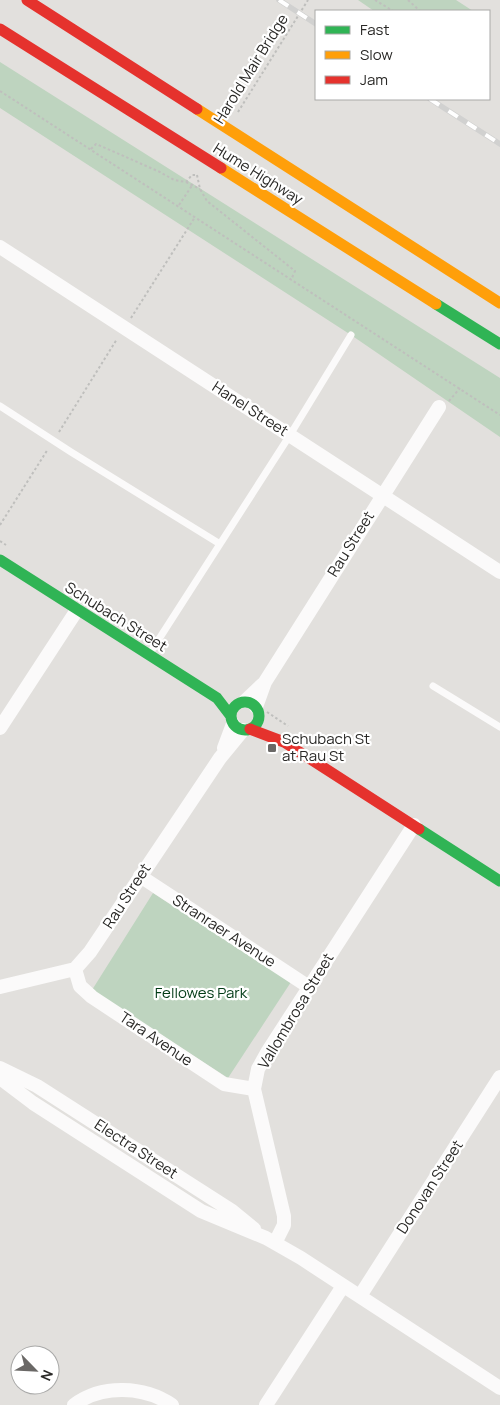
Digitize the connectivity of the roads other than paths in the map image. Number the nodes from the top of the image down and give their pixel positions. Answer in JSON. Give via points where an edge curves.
{"nodes":[{"id":1,"x":27,"y":0,"type":"edge"},
{"id":2,"x":0,"y":29,"type":"edge"},
{"id":3,"x":0,"y":247,"type":"edge"},
{"id":4,"x":500,"y":303,"type":"edge"},
{"id":5,"x":351,"y":335,"type":"dead end"},
{"id":6,"x":500,"y":344,"type":"edge"},
{"id":7,"x":0,"y":406,"type":"edge"},
{"id":8,"x":439,"y":407,"type":"road end"},
{"id":9,"x":290,"y":435,"type":"junction"},
{"id":10,"x":382,"y":495,"type":"junction"},
{"id":11,"x":220,"y":544,"type":"junction"},
{"id":12,"x":0,"y":560,"type":"edge"},
{"id":13,"x":500,"y":572,"type":"edge"},
{"id":14,"x":77,"y":610,"type":"junction"},
{"id":15,"x":148,"y":655,"type":"junction"},
{"id":16,"x":433,"y":686,"type":"dead end"},
{"id":17,"x":217,"y":698,"type":"junction"},
{"id":18,"x":249,"y":707,"type":"junction"},
{"id":19,"x":239,"y":725,"type":"junction"},
{"id":20,"x":500,"y":727,"type":"edge"},
{"id":21,"x":0,"y":728,"type":"edge"},
{"id":22,"x":284,"y":742,"type":"junction"},
{"id":23,"x":414,"y":825,"type":"junction"},
{"id":24,"x":140,"y":876,"type":"junction"},
{"id":25,"x":500,"y":881,"type":"edge"},
{"id":26,"x":75,"y":969,"type":"junction"},
{"id":27,"x":0,"y":987,"type":"edge"},
{"id":28,"x":308,"y":987,"type":"junction"},
{"id":29,"x":0,"y":1068,"type":"edge"},
{"id":30,"x":500,"y":1077,"type":"edge"},
{"id":31,"x":0,"y":1078,"type":"edge"},
{"id":32,"x":254,"y":1089,"type":"junction"},
{"id":33,"x":270,"y":1241,"type":"junction"},
{"id":34,"x":344,"y":1286,"type":"junction"},
{"id":35,"x":360,"y":1296,"type":"junction"},
{"id":36,"x":500,"y":1388,"type":"edge"},
{"id":37,"x":74,"y":1405,"type":"edge"},
{"id":38,"x":172,"y":1405,"type":"edge"},
{"id":39,"x":266,"y":1405,"type":"edge"}],
"edges":[{"from":1,"to":4,"type":"main road","name":"Hume Highway"},
{"from":2,"to":6,"type":"main road","name":"Hume Highway"},
{"from":3,"to":9,"type":"street","name":"Hanel Street"},
{"from":5,"to":9,"type":"lane"},
{"from":7,"to":11,"type":"lane"},
{"from":8,"to":10,"type":"street","name":"Rau Street"},
{"from":9,"to":10,"type":"street","name":"Hanel Street"},
{"from":9,"to":11,"type":"lane"},
{"from":10,"to":13,"type":"street","name":"Hanel Street"},
{"from":10,"to":18,"type":"street","name":"Rau Street"},
{"from":11,"to":15,"type":"lane"},
{"from":12,"to":14,"type":"main road","name":"Schubach Street"},
{"from":14,"to":15,"type":"main road","name":"Schubach Street"},
{"from":14,"to":21,"type":"street"},
{"from":15,"to":17,"type":"main road","name":"Schubach Street"},
{"from":16,"to":20,"type":"lane"},
{"from":17,"to":18,"type":"main road","name":"Schubach Street"},
{"from":17,"to":19,"type":"main road","name":"Schubach Street"},
{"from":18,"to":19,"type":"main road","via":[[232,708]]},
{"from":18,"to":19,"type":"main road","via":[[258,722]]},
{"from":18,"to":22,"type":"main road"},
{"from":19,"to":22,"type":"main road"},
{"from":19,"to":24,"type":"street","name":"Rau Street"},
{"from":22,"to":23,"type":"main road"},
{"from":23,"to":25,"type":"main road"},
{"from":23,"to":28,"type":"street","name":"Vallombrosa Street"},
{"from":24,"to":26,"type":"street","name":"Rau Street","via":[[90,952]]},
{"from":24,"to":28,"type":"street","name":"Stranraer Avenue"},
{"from":26,"to":27,"type":"street"},
{"from":26,"to":32,"type":"street","name":"Tara Avenue","via":[[80,986],[92,997],[224,1084]]},
{"from":28,"to":32,"type":"street","name":"Vallombrosa Street","via":[[258,1069]]},
{"from":29,"to":33,"type":"street","name":"Electra Street","via":[[37,1086],[232,1211]]},
{"from":30,"to":35,"type":"street","name":"Donovan Street"},
{"from":31,"to":33,"type":"street","name":"Electra Street","via":[[33,1103],[202,1211]]},
{"from":32,"to":33,"type":"street","name":"Vallombrosa Street","via":[[284,1216],[284,1225]]},
{"from":33,"to":34,"type":"street","name":"Electra Street"},
{"from":34,"to":35,"type":"street","name":"Electra Street"},
{"from":34,"to":39,"type":"street"},
{"from":35,"to":36,"type":"street","name":"Electra Street"},
{"from":37,"to":38,"type":"street","via":[[93,1395],[124,1390],[141,1391]]}]}
